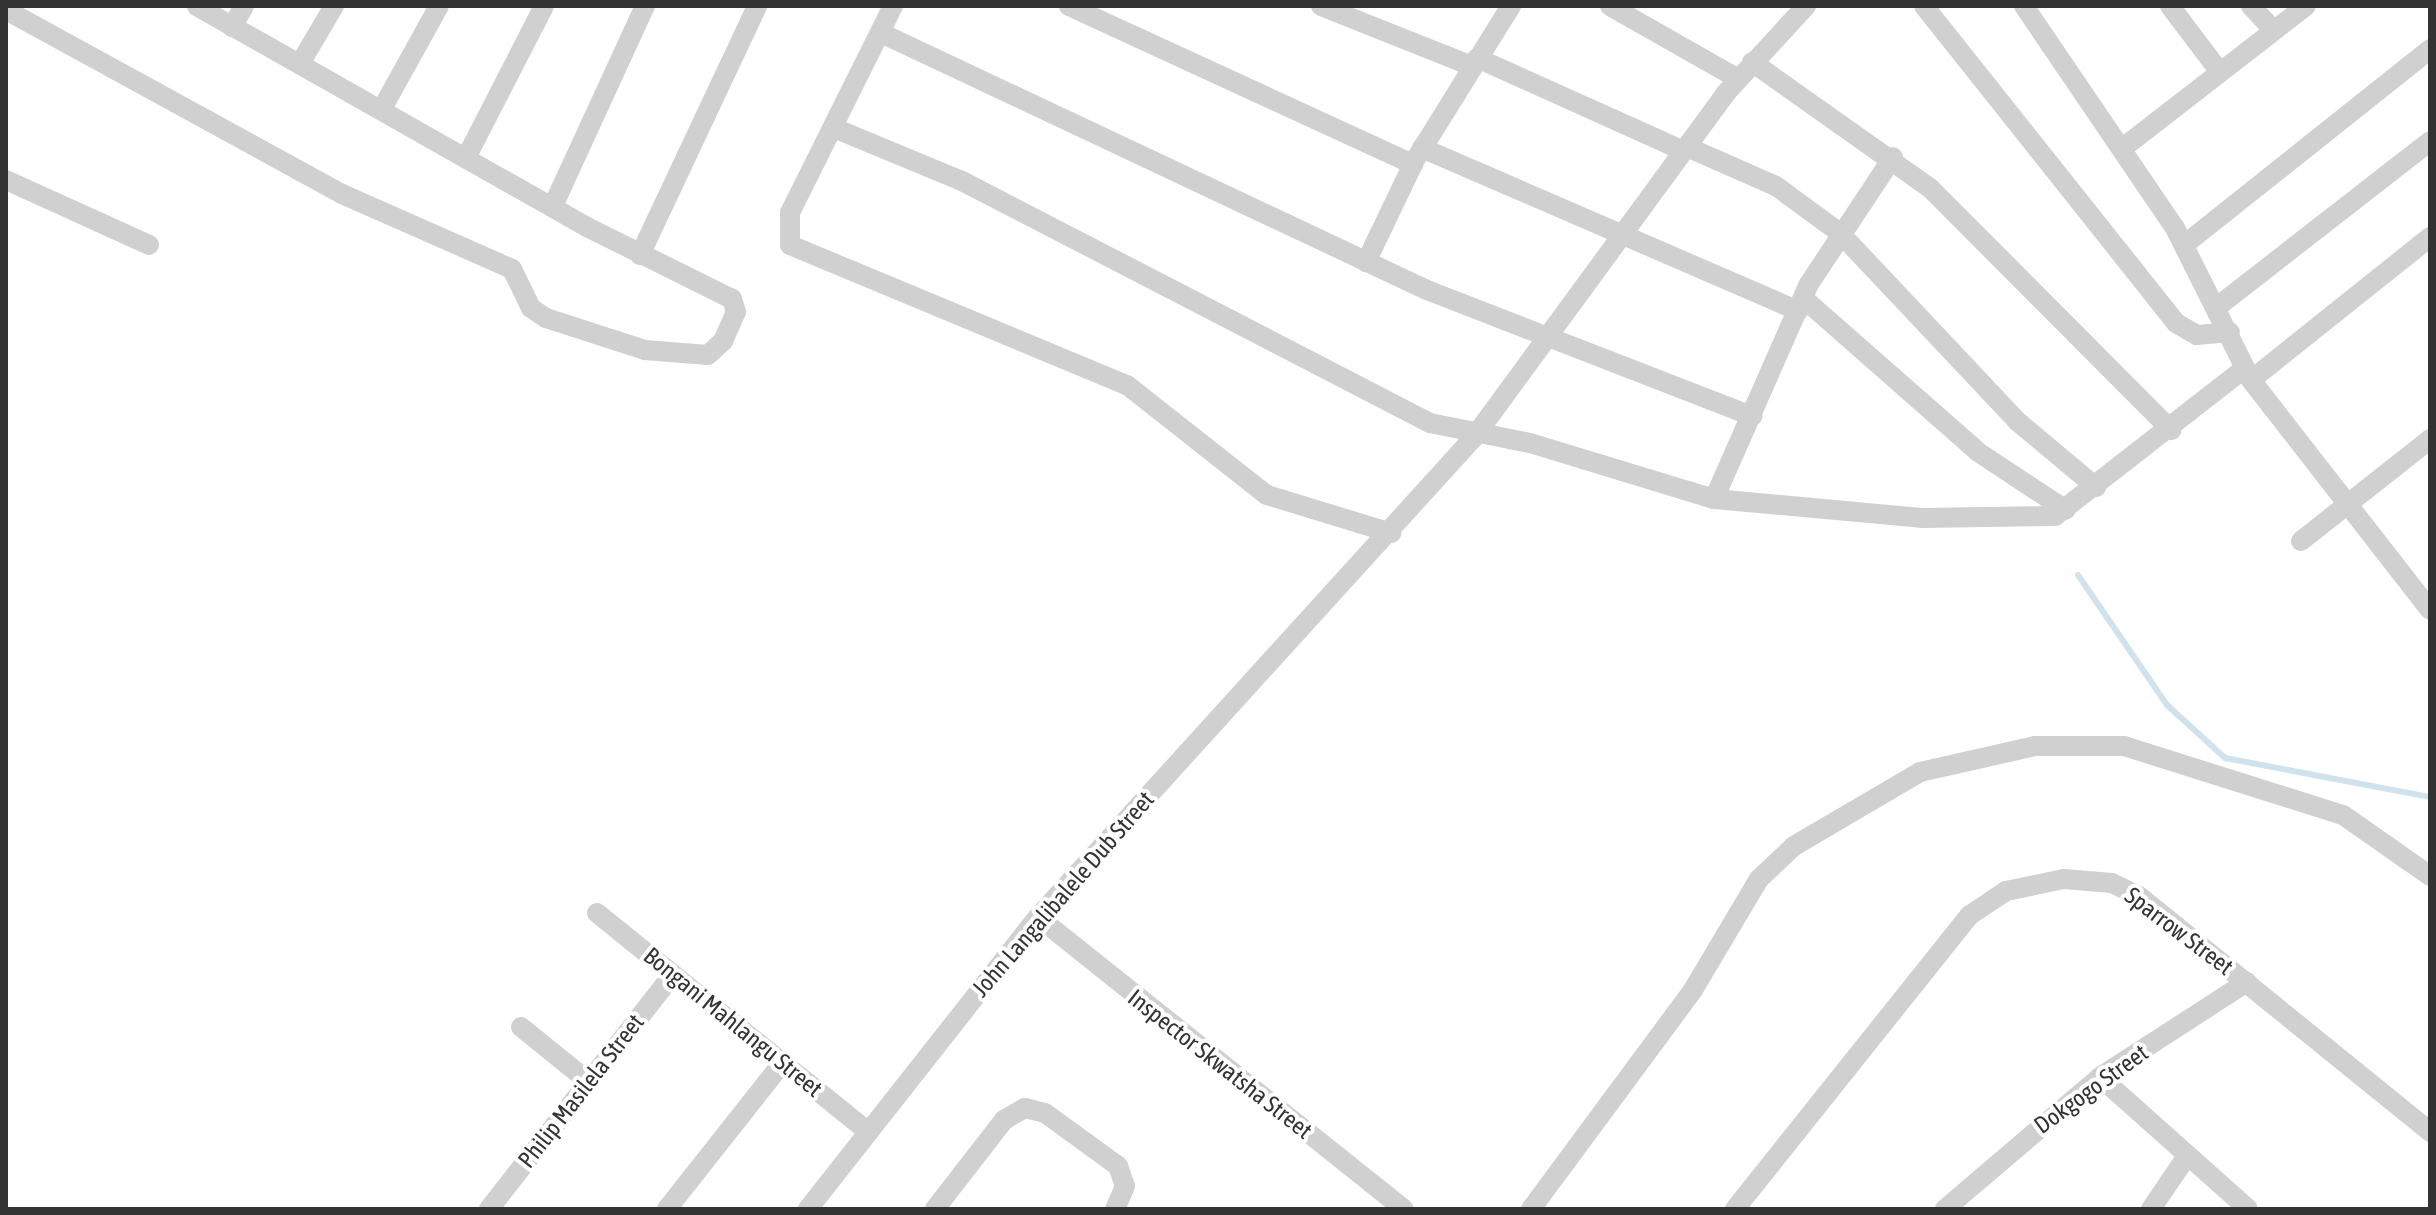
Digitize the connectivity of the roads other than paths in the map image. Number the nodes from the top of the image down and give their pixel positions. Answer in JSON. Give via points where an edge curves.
{"nodes":[{"id":1,"x":197,"y":6,"type":"edge"},
{"id":2,"x":244,"y":6,"type":"edge"},
{"id":3,"x":334,"y":6,"type":"edge"},
{"id":4,"x":439,"y":6,"type":"edge"},
{"id":5,"x":544,"y":6,"type":"edge"},
{"id":6,"x":645,"y":6,"type":"edge"},
{"id":7,"x":757,"y":6,"type":"edge"},
{"id":8,"x":893,"y":6,"type":"edge"},
{"id":9,"x":1069,"y":6,"type":"edge"},
{"id":10,"x":1321,"y":6,"type":"edge"},
{"id":11,"x":1511,"y":6,"type":"edge"},
{"id":12,"x":1610,"y":6,"type":"edge"},
{"id":13,"x":1806,"y":6,"type":"edge"},
{"id":14,"x":1924,"y":6,"type":"edge"},
{"id":15,"x":2024,"y":6,"type":"edge"},
{"id":16,"x":2170,"y":6,"type":"edge"},
{"id":17,"x":2251,"y":6,"type":"edge"},
{"id":18,"x":2306,"y":6,"type":"edge"},
{"id":19,"x":6,"y":10,"type":"edge"},
{"id":20,"x":232,"y":27,"type":"junction"},
{"id":21,"x":2273,"y":30,"type":"junction"},
{"id":22,"x":881,"y":33,"type":"junction"},
{"id":23,"x":2430,"y":49,"type":"edge"},
{"id":24,"x":301,"y":62,"type":"junction"},
{"id":25,"x":1474,"y":62,"type":"junction"},
{"id":26,"x":1752,"y":62,"type":"junction"},
{"id":27,"x":2220,"y":72,"type":"junction"},
{"id":28,"x":1737,"y":78,"type":"junction"},
{"id":29,"x":383,"y":107,"type":"junction"},
{"id":30,"x":834,"y":128,"type":"junction"},
{"id":31,"x":2430,"y":141,"type":"edge"},
{"id":32,"x":2124,"y":147,"type":"junction"},
{"id":33,"x":1686,"y":149,"type":"junction"},
{"id":34,"x":468,"y":154,"type":"junction"},
{"id":35,"x":1417,"y":156,"type":"junction"},
{"id":36,"x":1893,"y":157,"type":"junction"},
{"id":37,"x":6,"y":180,"type":"edge"},
{"id":38,"x":553,"y":206,"type":"junction"},
{"id":39,"x":1624,"y":233,"type":"junction"},
{"id":40,"x":1840,"y":233,"type":"junction"},
{"id":41,"x":2430,"y":237,"type":"edge"},
{"id":42,"x":149,"y":245,"type":"dead end"},
{"id":43,"x":2184,"y":245,"type":"junction"},
{"id":44,"x":640,"y":255,"type":"junction"},
{"id":45,"x":1366,"y":262,"type":"junction"},
{"id":46,"x":1800,"y":304,"type":"junction"},
{"id":47,"x":2217,"y":307,"type":"junction"},
{"id":48,"x":2230,"y":332,"type":"junction"},
{"id":49,"x":1549,"y":342,"type":"junction"},
{"id":50,"x":2248,"y":374,"type":"junction"},
{"id":51,"x":1752,"y":416,"type":"junction"},
{"id":52,"x":2171,"y":430,"type":"junction"},
{"id":53,"x":1475,"y":436,"type":"junction"},
{"id":54,"x":2430,"y":439,"type":"edge"},
{"id":55,"x":2096,"y":487,"type":"junction"},
{"id":56,"x":1714,"y":499,"type":"junction"},
{"id":57,"x":2345,"y":504,"type":"junction"},
{"id":58,"x":2066,"y":510,"type":"junction"},
{"id":59,"x":1391,"y":533,"type":"junction"},
{"id":60,"x":2301,"y":541,"type":"dead end"},
{"id":61,"x":2430,"y":610,"type":"edge"},
{"id":62,"x":2430,"y":876,"type":"edge"},
{"id":63,"x":597,"y":913,"type":"dead end"},
{"id":64,"x":1038,"y":917,"type":"junction"},
{"id":65,"x":673,"y":974,"type":"junction"},
{"id":66,"x":2247,"y":982,"type":"junction"},
{"id":67,"x":521,"y":1027,"type":"dead end"},
{"id":68,"x":783,"y":1062,"type":"junction"},
{"id":69,"x":2100,"y":1077,"type":"junction"},
{"id":70,"x":589,"y":1082,"type":"junction"},
{"id":71,"x":868,"y":1132,"type":"junction"},
{"id":72,"x":2430,"y":1132,"type":"edge"},
{"id":73,"x":2185,"y":1159,"type":"junction"},
{"id":74,"x":489,"y":1209,"type":"edge"},
{"id":75,"x":667,"y":1209,"type":"edge"},
{"id":76,"x":808,"y":1209,"type":"edge"},
{"id":77,"x":935,"y":1209,"type":"edge"},
{"id":78,"x":1115,"y":1209,"type":"edge"},
{"id":79,"x":1404,"y":1209,"type":"edge"},
{"id":80,"x":1531,"y":1209,"type":"edge"},
{"id":81,"x":1735,"y":1209,"type":"edge"},
{"id":82,"x":1945,"y":1209,"type":"edge"},
{"id":83,"x":2151,"y":1209,"type":"edge"},
{"id":84,"x":2248,"y":1209,"type":"edge"}],
"edges":[{"from":1,"to":20,"type":"street"},
{"from":2,"to":20,"type":"street"},
{"from":3,"to":24,"type":"street"},
{"from":4,"to":29,"type":"street"},
{"from":5,"to":34,"type":"street"},
{"from":6,"to":38,"type":"street"},
{"from":7,"to":44,"type":"street"},
{"from":8,"to":22,"type":"street"},
{"from":9,"to":35,"type":"street"},
{"from":10,"to":25,"type":"street"},
{"from":11,"to":25,"type":"street"},
{"from":12,"to":28,"type":"street"},
{"from":13,"to":26,"type":"street","name":"John Langalibalele Dub Street"},
{"from":14,"to":48,"type":"street","via":[[2176,323],[2197,335]]},
{"from":15,"to":32,"type":"street"},
{"from":16,"to":27,"type":"street"},
{"from":17,"to":21,"type":"street"},
{"from":18,"to":21,"type":"street"},
{"from":19,"to":44,"type":"street","via":[[342,194],[512,269],[531,308],[546,318],[632,348],[713,353],[735,302]]},
{"from":20,"to":24,"type":"street"},
{"from":21,"to":27,"type":"street"},
{"from":22,"to":30,"type":"street"},
{"from":22,"to":45,"type":"street"},
{"from":23,"to":43,"type":"street"},
{"from":24,"to":29,"type":"street"},
{"from":25,"to":33,"type":"street"},
{"from":25,"to":35,"type":"street"},
{"from":26,"to":28,"type":"street","name":"John Langalibalele Dub Street"},
{"from":26,"to":36,"type":"street"},
{"from":27,"to":32,"type":"street"},
{"from":28,"to":33,"type":"street","name":"John Langalibalele Dub Street"},
{"from":29,"to":34,"type":"street"},
{"from":30,"to":53,"type":"street","via":[[962,181],[1430,423]]},
{"from":30,"to":59,"type":"street","via":[[786,225],[797,252],[1100,372],[1152,399],[1203,451],[1267,495]]},
{"from":31,"to":47,"type":"street"},
{"from":32,"to":43,"type":"street"},
{"from":33,"to":39,"type":"street","name":"John Langalibalele Dub Street"},
{"from":33,"to":40,"type":"street","via":[[1776,186]]},
{"from":34,"to":38,"type":"street"},
{"from":35,"to":39,"type":"street"},
{"from":35,"to":45,"type":"street"},
{"from":36,"to":40,"type":"street"},
{"from":36,"to":52,"type":"street","via":[[1973,227]]},
{"from":37,"to":42,"type":"street"},
{"from":38,"to":44,"type":"street"},
{"from":39,"to":46,"type":"street"},
{"from":39,"to":49,"type":"street","name":"John Langalibalele Dub Street"},
{"from":40,"to":46,"type":"street"},
{"from":40,"to":55,"type":"street","via":[[2017,421]]},
{"from":41,"to":50,"type":"street"},
{"from":43,"to":47,"type":"street"},
{"from":45,"to":49,"type":"street"},
{"from":46,"to":51,"type":"street"},
{"from":46,"to":58,"type":"street","via":[[1978,452]]},
{"from":47,"to":48,"type":"street"},
{"from":48,"to":50,"type":"street"},
{"from":49,"to":51,"type":"street"},
{"from":49,"to":53,"type":"street","name":"John Langalibalele Dub Street"},
{"from":50,"to":52,"type":"street"},
{"from":50,"to":57,"type":"street"},
{"from":51,"to":56,"type":"street"},
{"from":52,"to":55,"type":"street"},
{"from":53,"to":56,"type":"street","via":[[1530,443]]},
{"from":53,"to":59,"type":"street","name":"John Langalibalele Dub Street"},
{"from":54,"to":57,"type":"street"},
{"from":55,"to":58,"type":"street"},
{"from":56,"to":58,"type":"street","via":[[1921,518],[2044,518]]},
{"from":57,"to":60,"type":"street"},
{"from":57,"to":61,"type":"street"},
{"from":59,"to":64,"type":"street","name":"John Langalibalele Dub Street"},
{"from":62,"to":80,"type":"street","via":[[2343,815],[2124,746],[2035,746],[1920,772],[1794,846],[1759,879],[1717,955]]},
{"from":63,"to":65,"type":"street","name":"Bongani Mahlangu Street"},
{"from":64,"to":71,"type":"street","name":"John Langalibalele Dub Street"},
{"from":64,"to":79,"type":"street","name":"Inspector Skwatsha Street"},
{"from":65,"to":68,"type":"street","name":"Bongani Mahlangu Street"},
{"from":65,"to":70,"type":"street","name":"Philip Masilela Street"},
{"from":66,"to":69,"type":"street","name":"Dokgogo Street"},
{"from":66,"to":72,"type":"street","name":"Sparrow Street"},
{"from":66,"to":81,"type":"street","name":"Sparrow Street","via":[[2125,888],[2064,879],[2006,891],[1949,939]]},
{"from":67,"to":70,"type":"street"},
{"from":68,"to":71,"type":"street","name":"Bongani Mahlangu Street"},
{"from":68,"to":75,"type":"street"},
{"from":69,"to":73,"type":"street"},
{"from":69,"to":82,"type":"street","name":"Dokgogo Street"},
{"from":70,"to":74,"type":"street","name":"Philip Masilela Street"},
{"from":71,"to":76,"type":"street","name":"John Langalibalele Dub Street"},
{"from":73,"to":83,"type":"street"},
{"from":73,"to":84,"type":"street"},
{"from":77,"to":78,"type":"street","via":[[1004,1120],[1025,1108],[1045,1113],[1118,1166],[1125,1186]]}]}
